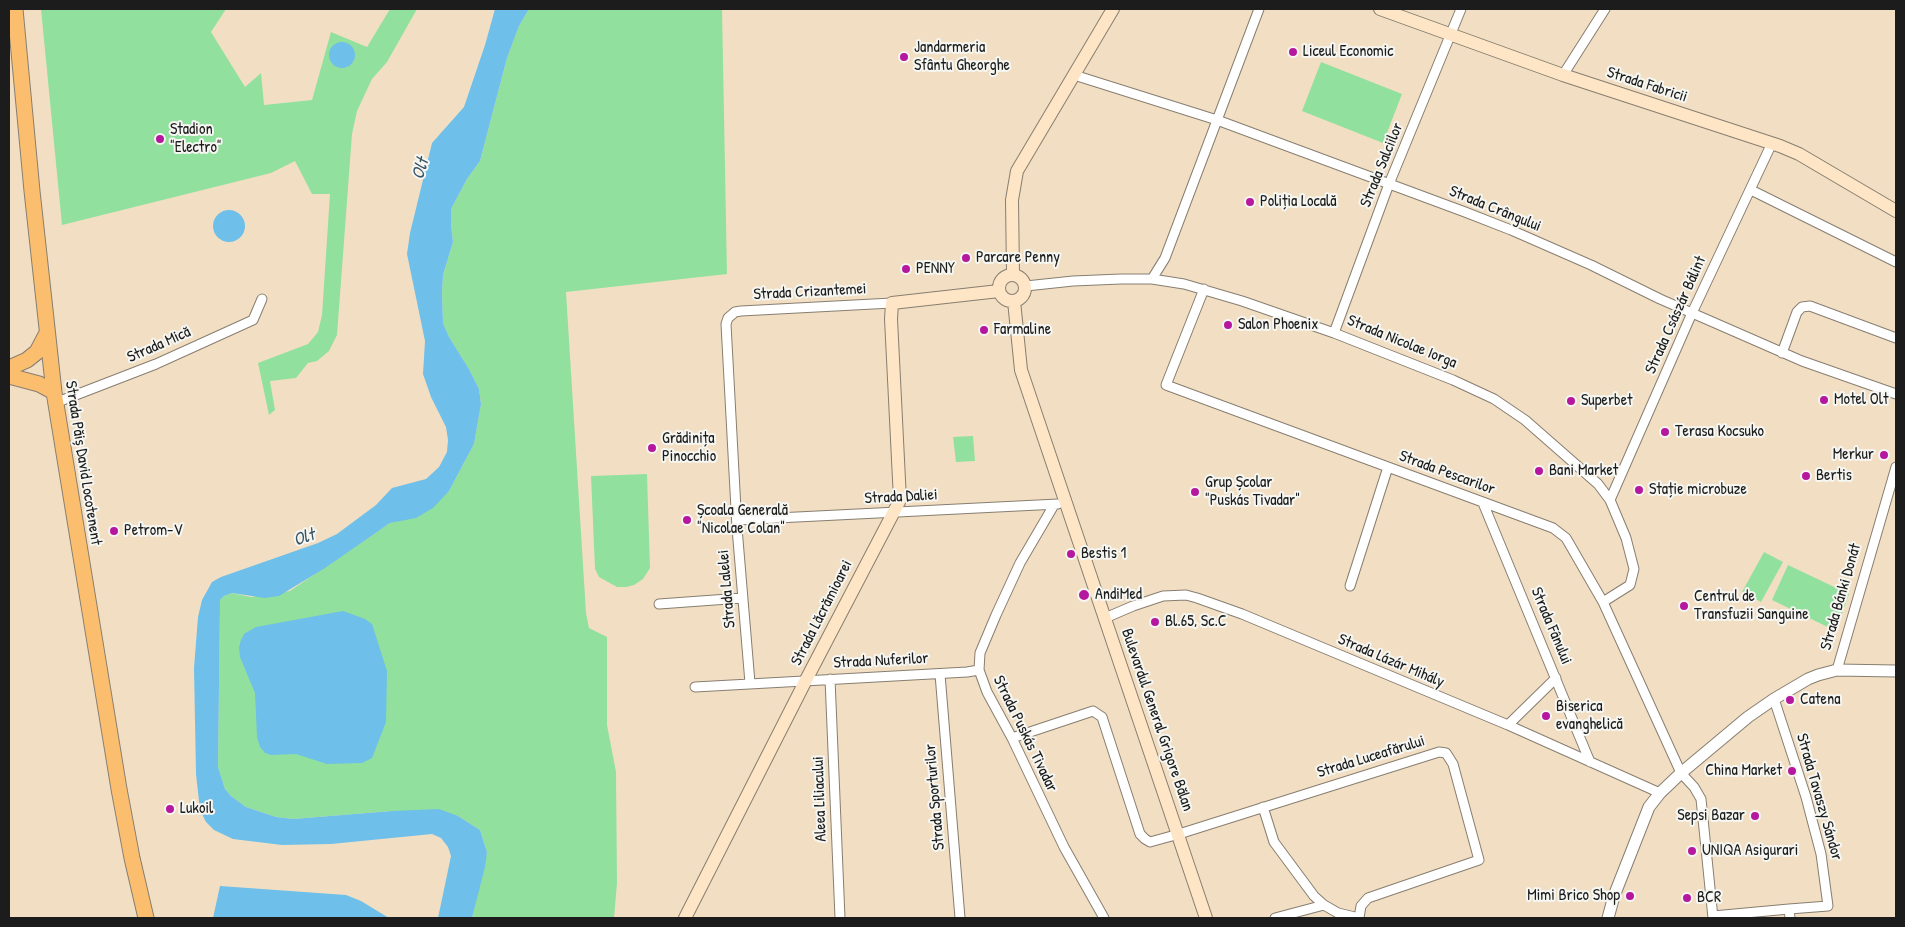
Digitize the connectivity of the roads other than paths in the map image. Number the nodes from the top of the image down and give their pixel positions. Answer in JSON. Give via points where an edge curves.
{"nodes":[{"id":1,"x":15,"y":9,"type":"edge"},
{"id":2,"x":1113,"y":9,"type":"edge"},
{"id":3,"x":1259,"y":9,"type":"edge"},
{"id":4,"x":1380,"y":9,"type":"edge"},
{"id":5,"x":1461,"y":9,"type":"edge"},
{"id":6,"x":1604,"y":9,"type":"edge"},
{"id":7,"x":1451,"y":35,"type":"junction"},
{"id":8,"x":1074,"y":75,"type":"junction"},
{"id":9,"x":1564,"y":75,"type":"junction"},
{"id":10,"x":1217,"y":120,"type":"junction"},
{"id":11,"x":1772,"y":143,"type":"junction"},
{"id":12,"x":1389,"y":184,"type":"junction"},
{"id":13,"x":1751,"y":190,"type":"junction"},
{"id":14,"x":1896,"y":211,"type":"edge"},
{"id":15,"x":1165,"y":258,"type":"junction"},
{"id":16,"x":1896,"y":262,"type":"edge"},
{"id":17,"x":1013,"y":274,"type":"junction"},
{"id":18,"x":1152,"y":279,"type":"junction"},
{"id":19,"x":1166,"y":281,"type":"junction"},
{"id":20,"x":1026,"y":286,"type":"junction"},
{"id":21,"x":1204,"y":290,"type":"junction"},
{"id":22,"x":999,"y":291,"type":"junction"},
{"id":23,"x":262,"y":300,"type":"dead end"},
{"id":24,"x":1014,"y":301,"type":"junction"},
{"id":25,"x":892,"y":303,"type":"junction"},
{"id":26,"x":1692,"y":313,"type":"junction"},
{"id":27,"x":730,"y":314,"type":"joint"},
{"id":28,"x":47,"y":333,"type":"junction"},
{"id":29,"x":1334,"y":333,"type":"junction"},
{"id":30,"x":1896,"y":338,"type":"edge"},
{"id":31,"x":1782,"y":353,"type":"junction"},
{"id":32,"x":51,"y":365,"type":"junction"},
{"id":33,"x":9,"y":370,"type":"edge"},
{"id":34,"x":9,"y":376,"type":"edge"},
{"id":35,"x":1896,"y":394,"type":"edge"},
{"id":36,"x":54,"y":398,"type":"junction"},
{"id":37,"x":1388,"y":467,"type":"junction"},
{"id":38,"x":1896,"y":467,"type":"edge"},
{"id":39,"x":1610,"y":500,"type":"junction"},
{"id":40,"x":1483,"y":503,"type":"junction"},
{"id":41,"x":1060,"y":504,"type":"junction"},
{"id":42,"x":893,"y":513,"type":"junction"},
{"id":43,"x":737,"y":520,"type":"junction"},
{"id":44,"x":1350,"y":586,"type":"dead end"},
{"id":45,"x":742,"y":598,"type":"junction"},
{"id":46,"x":1603,"y":602,"type":"junction"},
{"id":47,"x":660,"y":604,"type":"dead end"},
{"id":48,"x":1105,"y":618,"type":"junction"},
{"id":49,"x":979,"y":670,"type":"junction"},
{"id":50,"x":1837,"y":670,"type":"junction"},
{"id":51,"x":1896,"y":671,"type":"edge"},
{"id":52,"x":940,"y":674,"type":"junction"},
{"id":53,"x":1556,"y":678,"type":"junction"},
{"id":54,"x":830,"y":679,"type":"junction"},
{"id":55,"x":806,"y":680,"type":"junction"},
{"id":56,"x":750,"y":683,"type":"junction"},
{"id":57,"x":694,"y":687,"type":"dead end"},
{"id":58,"x":1774,"y":699,"type":"junction"},
{"id":59,"x":1508,"y":725,"type":"junction"},
{"id":60,"x":1012,"y":738,"type":"junction"},
{"id":61,"x":1590,"y":762,"type":"junction"},
{"id":62,"x":1681,"y":773,"type":"junction"},
{"id":63,"x":1660,"y":793,"type":"junction"},
{"id":64,"x":1263,"y":807,"type":"junction"},
{"id":65,"x":1179,"y":834,"type":"junction"},
{"id":66,"x":1324,"y":905,"type":"junction"},
{"id":67,"x":1789,"y":914,"type":"edge"},
{"id":68,"x":1713,"y":917,"type":"edge"},
{"id":69,"x":146,"y":918,"type":"edge"},
{"id":70,"x":685,"y":918,"type":"edge"},
{"id":71,"x":840,"y":918,"type":"edge"},
{"id":72,"x":960,"y":918,"type":"edge"},
{"id":73,"x":1104,"y":918,"type":"edge"},
{"id":74,"x":1206,"y":918,"type":"edge"},
{"id":75,"x":1275,"y":918,"type":"edge"},
{"id":76,"x":1348,"y":918,"type":"edge"},
{"id":77,"x":1359,"y":918,"type":"edge"},
{"id":78,"x":1608,"y":918,"type":"edge"}],
"edges":[{"from":1,"to":28,"type":"main road","name":"Strada Păiș David Locotenent"},
{"from":2,"to":8,"type":"main road"},
{"from":3,"to":10,"type":"street"},
{"from":4,"to":7,"type":"main road","name":"Strada Fabricii"},
{"from":5,"to":7,"type":"street","name":"Strada Salciilor"},
{"from":6,"to":9,"type":"street"},
{"from":7,"to":9,"type":"main road","name":"Strada Fabricii"},
{"from":7,"to":12,"type":"street","name":"Strada Salciilor"},
{"from":8,"to":10,"type":"street","name":"Strada Crângului"},
{"from":8,"to":17,"type":"main road","via":[[1025,155],[1014,180]]},
{"from":9,"to":11,"type":"main road","name":"Strada Fabricii"},
{"from":10,"to":12,"type":"street","name":"Strada Crângului"},
{"from":10,"to":15,"type":"street"},
{"from":11,"to":13,"type":"street","name":"Strada Császár Bálint"},
{"from":11,"to":14,"type":"main road","name":"Strada Fabricii","via":[[1799,154]]},
{"from":12,"to":26,"type":"street","name":"Strada Crângului","via":[[1511,230]]},
{"from":12,"to":29,"type":"street","name":"Strada Salciilor"},
{"from":13,"to":16,"type":"street"},
{"from":13,"to":26,"type":"street","name":"Strada Császár Bálint"},
{"from":15,"to":18,"type":"street"},
{"from":15,"to":19,"type":"street"},
{"from":17,"to":20,"type":"main road"},
{"from":17,"to":22,"type":"main road","via":[[1002,279]]},
{"from":18,"to":19,"type":"street","name":"Strada Nicolae Iorga"},
{"from":18,"to":20,"type":"street","name":"Strada Nicolae Iorga","via":[[1098,279]]},
{"from":19,"to":21,"type":"street","name":"Strada Nicolae Iorga"},
{"from":20,"to":24,"type":"main road","via":[[1022,298]]},
{"from":21,"to":29,"type":"street","name":"Strada Nicolae Iorga"},
{"from":21,"to":37,"type":"street","name":"Strada Pescarilor","via":[[1166,385]]},
{"from":22,"to":24,"type":"main road","via":[[1006,300]]},
{"from":22,"to":25,"type":"main road"},
{"from":23,"to":36,"type":"street","name":"Strada Mică","via":[[252,320],[156,364]]},
{"from":24,"to":41,"type":"main road","name":"Bulevardul General Grigore Bălan","via":[[1021,370]]},
{"from":25,"to":27,"type":"street","name":"Strada Crizantemei"},
{"from":25,"to":42,"type":"main road","name":"Strada Lăcrămioarei","via":[[901,491]]},
{"from":26,"to":31,"type":"street","name":"Strada Crângului"},
{"from":26,"to":39,"type":"street","name":"Strada Császár Bálint"},
{"from":27,"to":43,"type":"street","name":"Strada Lalelei","via":[[726,324]]},
{"from":28,"to":32,"type":"main road","name":"Strada Păiș David Locotenent"},
{"from":28,"to":33,"type":"main road","via":[[37,352]]},
{"from":29,"to":39,"type":"street","name":"Strada Nicolae Iorga","via":[[1453,380],[1494,400],[1525,420],[1598,484]]},
{"from":30,"to":31,"type":"street","via":[[1810,306],[1802,307],[1797,312]]},
{"from":31,"to":35,"type":"street","name":"Strada Crângului"},
{"from":32,"to":33,"type":"main road"},
{"from":32,"to":36,"type":"main road","name":"Strada Păiș David Locotenent"},
{"from":34,"to":36,"type":"main road","via":[[39,384]]},
{"from":36,"to":69,"type":"main road","name":"Strada Păiș David Locotenent","via":[[119,789]]},
{"from":37,"to":40,"type":"street","name":"Strada Pescarilor"},
{"from":37,"to":44,"type":"street"},
{"from":38,"to":50,"type":"street","name":"Strada Bánki Donát"},
{"from":39,"to":46,"type":"street","name":"Strada Nicolae Iorga","via":[[1626,538],[1634,569],[1630,585]]},
{"from":40,"to":46,"type":"street","name":"Strada Pescarilor","via":[[1560,532]]},
{"from":40,"to":53,"type":"street","name":"Strada Fânului"},
{"from":41,"to":42,"type":"street","name":"Strada Daliei"},
{"from":41,"to":48,"type":"main road","name":"Bulevardul General Grigore Bălan"},
{"from":41,"to":49,"type":"street","name":"Strada Puskás Tivadar","via":[[1020,563],[980,653]]},
{"from":42,"to":43,"type":"street","name":"Strada Daliei"},
{"from":42,"to":55,"type":"main road","name":"Strada Lăcrămioarei"},
{"from":43,"to":45,"type":"street","name":"Strada Lalelei"},
{"from":45,"to":47,"type":"street"},
{"from":45,"to":56,"type":"street","name":"Strada Lalelei"},
{"from":46,"to":62,"type":"street","name":"Strada Pescarilor"},
{"from":48,"to":59,"type":"street","name":"Strada Lázár Mihály","via":[[1164,596],[1191,597],[1242,614]]},
{"from":48,"to":65,"type":"main road","name":"Bulevardul General Grigore Bălan"},
{"from":49,"to":52,"type":"street","name":"Strada Nuferilor"},
{"from":49,"to":60,"type":"street","name":"Strada Puskás Tivadar"},
{"from":50,"to":51,"type":"street"},
{"from":50,"to":58,"type":"street","name":"Strada Bánki Donát","via":[[1818,675]]},
{"from":52,"to":54,"type":"street","name":"Strada Nuferilor"},
{"from":52,"to":72,"type":"street","name":"Strada Sporturilor"},
{"from":53,"to":59,"type":"street"},
{"from":53,"to":61,"type":"street","name":"Strada Fânului"},
{"from":54,"to":55,"type":"street","name":"Strada Nuferilor"},
{"from":54,"to":71,"type":"street","name":"Aleea Liliacului"},
{"from":55,"to":56,"type":"street","name":"Strada Nuferilor"},
{"from":55,"to":70,"type":"main road","name":"Strada Lăcrămioarei"},
{"from":56,"to":57,"type":"street","name":"Strada Nuferilor"},
{"from":58,"to":62,"type":"street","name":"Strada Bánki Donát"},
{"from":58,"to":67,"type":"street","name":"Strada Tavaszy Sándor","via":[[1821,854],[1828,906]]},
{"from":59,"to":61,"type":"street","name":"Strada Lázár Mihály"},
{"from":60,"to":65,"type":"street","name":"Strada Luceafărului","via":[[1093,711],[1102,717],[1140,834],[1150,842]]},
{"from":60,"to":73,"type":"street","name":"Strada Puskás Tivadar","via":[[1064,847]]},
{"from":61,"to":63,"type":"street","name":"Strada Lázár Mihály"},
{"from":62,"to":63,"type":"street","name":"Strada Bánki Donát"},
{"from":62,"to":68,"type":"street","name":"Strada Pescarilor","via":[[1701,799]]},
{"from":63,"to":78,"type":"street","name":"Strada Bánki Donát","via":[[1641,825]]},
{"from":64,"to":65,"type":"street","name":"Strada Luceafărului"},
{"from":64,"to":66,"type":"street","name":"Strada Luceafărului","via":[[1274,842]]},
{"from":64,"to":77,"type":"street","name":"Strada Luceafărului","via":[[1439,752],[1450,757],[1478,862],[1368,898],[1361,906]]},
{"from":65,"to":74,"type":"main road","name":"Bulevardul General Grigore Bălan"},
{"from":66,"to":75,"type":"street"},
{"from":66,"to":76,"type":"street","name":"Strada Luceafărului"},
{"from":67,"to":68,"type":"street"},
{"from":76,"to":77,"type":"street","name":"Strada Luceafărului"}]}
